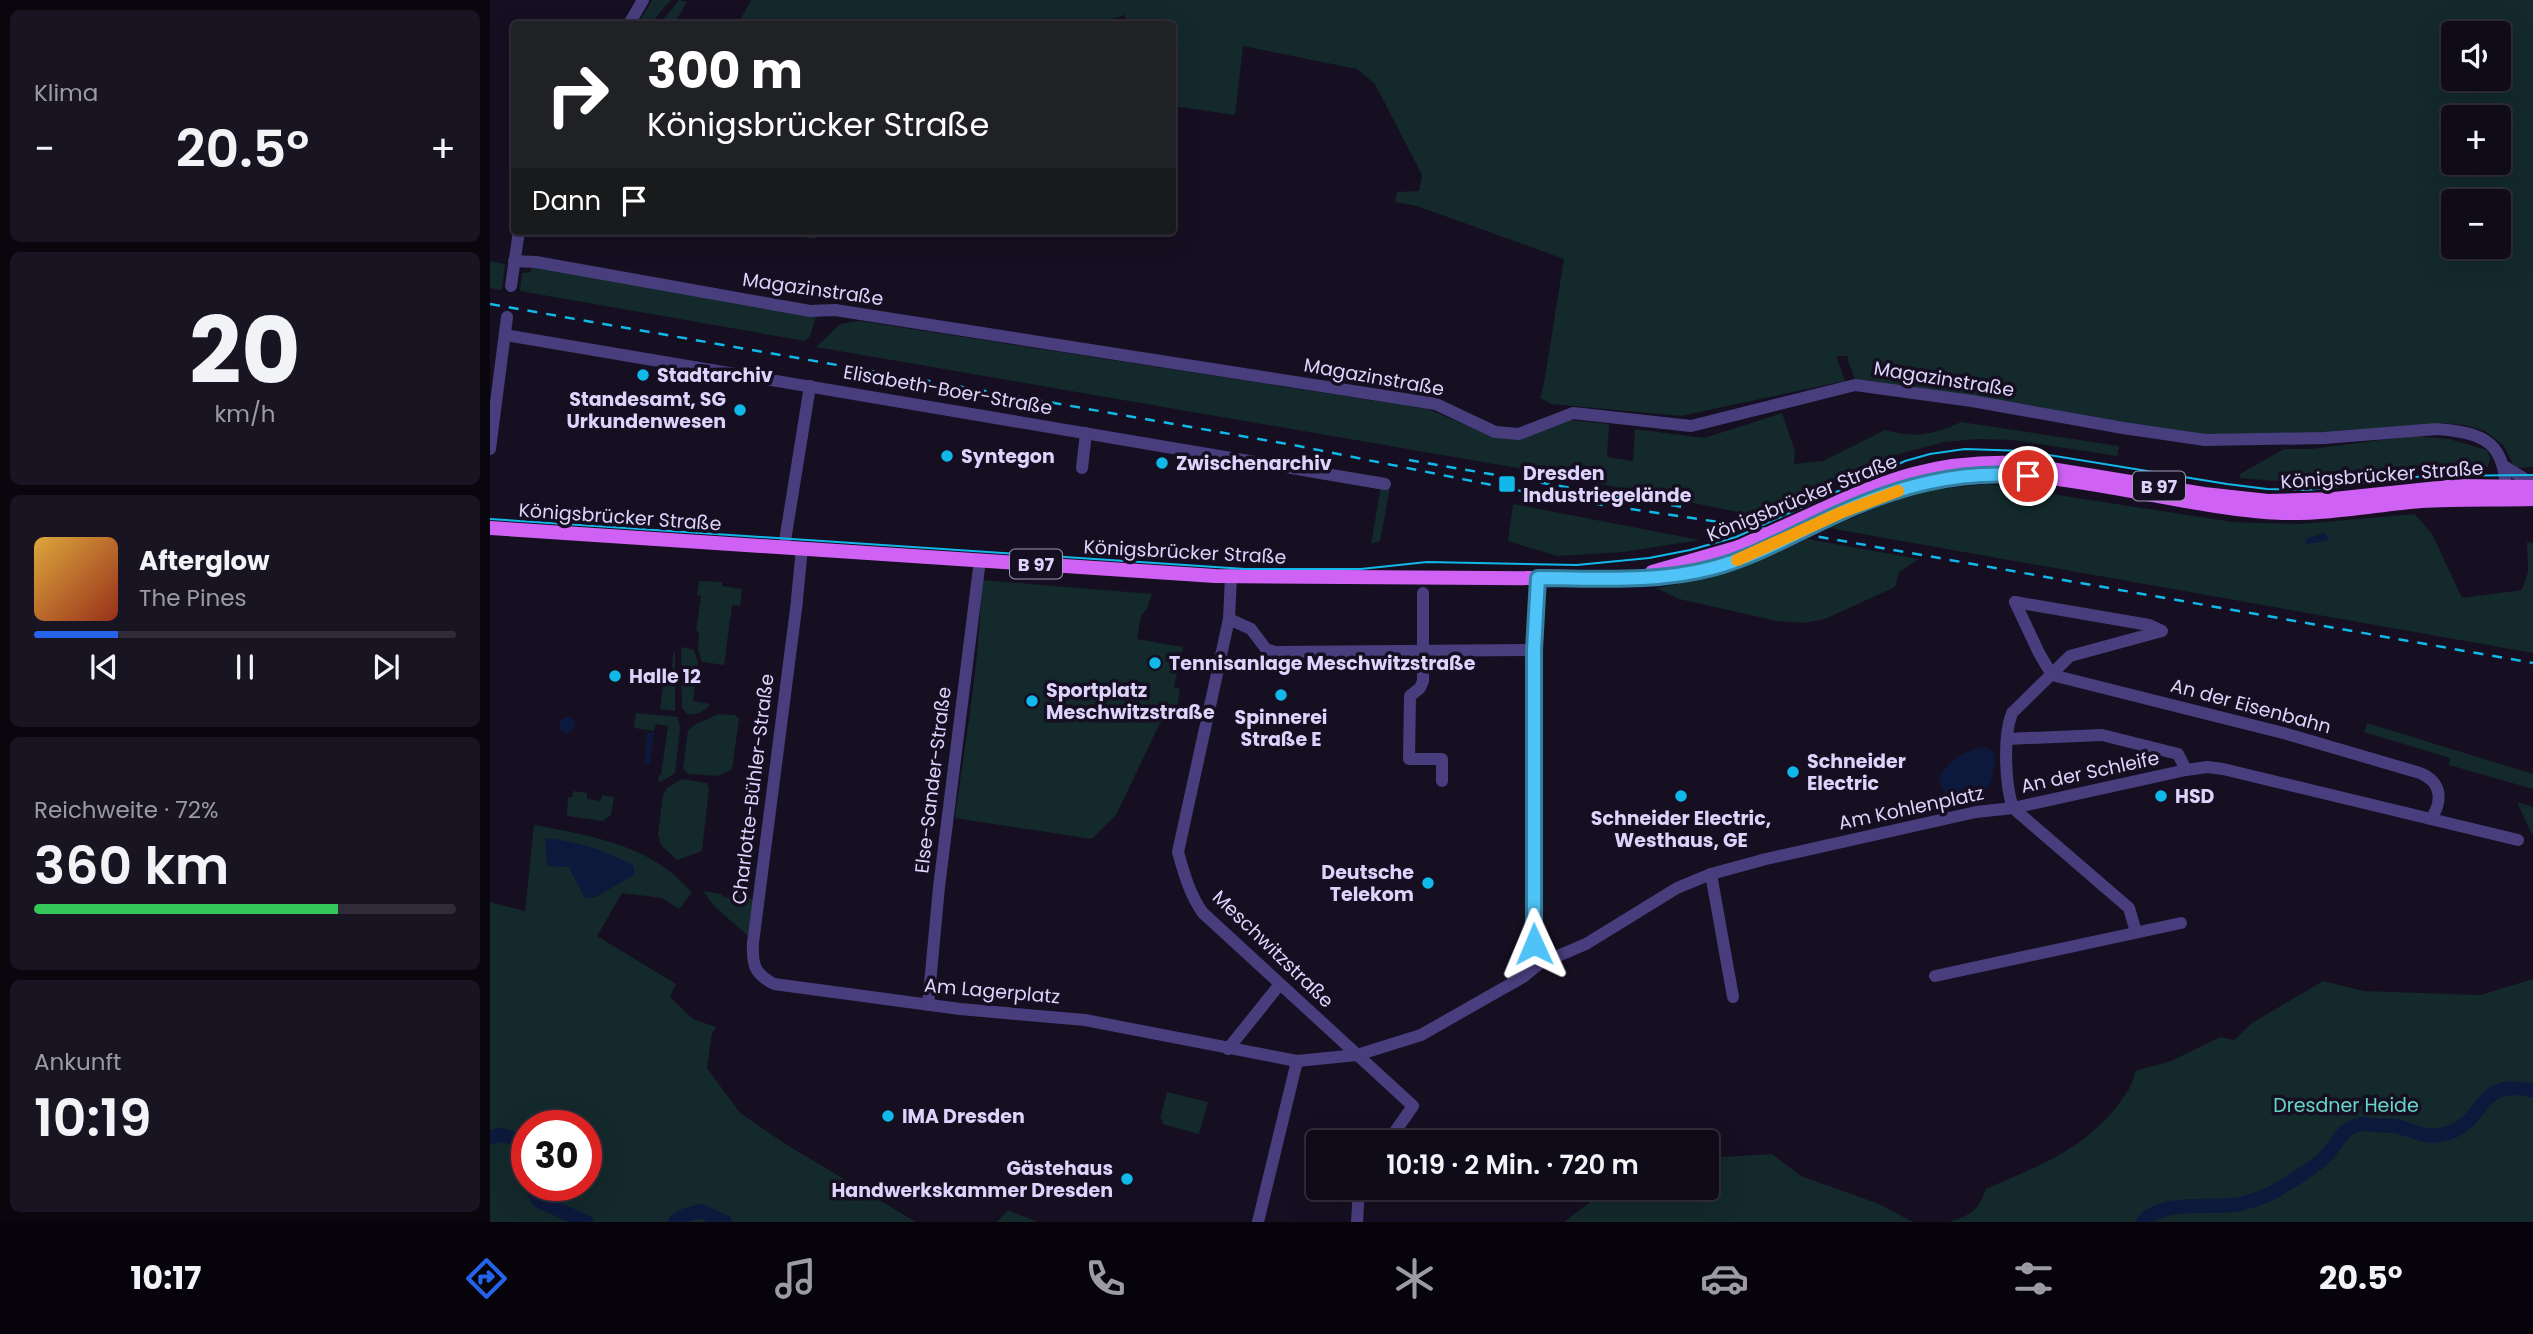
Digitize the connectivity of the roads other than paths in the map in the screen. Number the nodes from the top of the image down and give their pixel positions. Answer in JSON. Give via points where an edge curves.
{"nodes":[{"id":1,"x":643,"y":0,"type":"edge"},
{"id":2,"x":631,"y":21,"type":"edge"},
{"id":3,"x":518,"y":235,"type":"edge"},
{"id":4,"x":514,"y":261,"type":"junction"},
{"id":5,"x":511,"y":286,"type":"dead end"},
{"id":6,"x":507,"y":317,"type":"dead end"},
{"id":7,"x":505,"y":335,"type":"junction"},
{"id":8,"x":810,"y":386,"type":"junction"},
{"id":9,"x":1086,"y":433,"type":"junction"},
{"id":10,"x":490,"y":449,"type":"edge"},
{"id":11,"x":2504,"y":466,"type":"junction"},
{"id":12,"x":1082,"y":468,"type":"dead end"},
{"id":13,"x":1385,"y":484,"type":"dead end"},
{"id":14,"x":2533,"y":485,"type":"edge"},
{"id":15,"x":2506,"y":493,"type":"junction"},
{"id":16,"x":2533,"y":499,"type":"edge"},
{"id":17,"x":490,"y":528,"type":"edge"},
{"id":18,"x":784,"y":547,"type":"junction"},
{"id":19,"x":803,"y":548,"type":"junction"},
{"id":20,"x":980,"y":560,"type":"junction"},
{"id":21,"x":1231,"y":576,"type":"junction"},
{"id":22,"x":1538,"y":578,"type":"junction"},
{"id":23,"x":1628,"y":578,"type":"junction"},
{"id":24,"x":1423,"y":593,"type":"dead end"},
{"id":25,"x":1230,"y":620,"type":"junction"},
{"id":26,"x":1534,"y":650,"type":"junction"},
{"id":27,"x":1422,"y":653,"type":"junction"},
{"id":28,"x":2052,"y":675,"type":"junction"},
{"id":29,"x":2007,"y":739,"type":"junction"},
{"id":30,"x":2186,"y":770,"type":"junction"},
{"id":31,"x":1441,"y":781,"type":"dead end"},
{"id":32,"x":2013,"y":808,"type":"junction"},
{"id":33,"x":2431,"y":819,"type":"junction"},
{"id":34,"x":2518,"y":840,"type":"dead end"},
{"id":35,"x":1712,"y":874,"type":"junction"},
{"id":36,"x":2181,"y":923,"type":"dead end"},
{"id":37,"x":2136,"y":932,"type":"junction"},
{"id":38,"x":1539,"y":964,"type":"junction"},
{"id":39,"x":755,"y":971,"type":"joint"},
{"id":40,"x":1936,"y":976,"type":"dead end"},
{"id":41,"x":1280,"y":984,"type":"junction"},
{"id":42,"x":1733,"y":997,"type":"dead end"},
{"id":43,"x":928,"y":1005,"type":"junction"},
{"id":44,"x":1228,"y":1049,"type":"junction"},
{"id":45,"x":1357,"y":1055,"type":"junction"},
{"id":46,"x":1297,"y":1061,"type":"junction"},
{"id":47,"x":1397,"y":1130,"type":"edge"},
{"id":48,"x":1358,"y":1200,"type":"edge"},
{"id":49,"x":1258,"y":1222,"type":"edge"},
{"id":50,"x":1357,"y":1222,"type":"edge"}],
"edges":[{"from":1,"to":2,"type":"street"},
{"from":3,"to":4,"type":"street"},
{"from":4,"to":5,"type":"street"},
{"from":4,"to":11,"type":"street","name":"Magazinstraße","via":[[810,311],[846,312],[1436,404],[1495,432],[1518,434],[1573,413],[1691,426],[1855,385],[2205,440],[2451,430],[2488,442]]},
{"from":6,"to":7,"type":"street"},
{"from":7,"to":8,"type":"street","name":"Elisabeth-Boer-Straße"},
{"from":7,"to":10,"type":"street"},
{"from":8,"to":9,"type":"street","name":"Elisabeth-Boer-Straße"},
{"from":8,"to":18,"type":"street"},
{"from":9,"to":12,"type":"street"},
{"from":9,"to":13,"type":"street","name":"Elisabeth-Boer-Straße"},
{"from":11,"to":14,"type":"street","name":"Magazinstraße"},
{"from":11,"to":15,"type":"street"},
{"from":14,"to":15,"type":"main road","name":"Königsbrücker Straße","number":"B 97"},
{"from":15,"to":16,"type":"main road","name":"Königsbrücker Straße","number":"B 97"},
{"from":15,"to":23,"type":"main road","name":"Königsbrücker Straße","number":"B 97","bridge":true,"via":[[2284,513],[2203,505],[2043,478],[1984,474],[1929,481],[1882,496],[1713,568],[1654,579]]},
{"from":15,"to":23,"type":"main road","name":"Königsbrücker Straße","number":"B 97","bridge":true,"via":[[2432,487],[2345,498],[2268,501],[2014,463],[1959,464],[1892,479],[1738,547]]},
{"from":17,"to":18,"type":"main road","name":"Königsbrücker Straße","number":"B 97"},
{"from":18,"to":19,"type":"main road","name":"Königsbrücker Straße","number":"B 97"},
{"from":19,"to":20,"type":"main road","name":"Königsbrücker Straße","number":"B 97"},
{"from":19,"to":39,"type":"street","name":"Charlotte-Bühler-Straße","via":[[752,943]]},
{"from":20,"to":21,"type":"main road","name":"Königsbrücker Straße","number":"B 97"},
{"from":20,"to":43,"type":"street","name":"Else-Sander-Straße"},
{"from":21,"to":22,"type":"main road","name":"Königsbrücker Straße","number":"B 97"},
{"from":21,"to":25,"type":"street","name":"Meschwitzstraße"},
{"from":22,"to":23,"type":"main road","name":"Königsbrücker Straße","number":"B 97"},
{"from":22,"to":26,"type":"street"},
{"from":24,"to":27,"type":"street"},
{"from":25,"to":27,"type":"street","via":[[1251,629],[1266,649],[1275,652]]},
{"from":25,"to":41,"type":"street","name":"Meschwitzstraße","via":[[1178,852],[1203,913]]},
{"from":26,"to":27,"type":"street"},
{"from":26,"to":38,"type":"street","via":[[1534,931]]},
{"from":27,"to":31,"type":"street","via":[[1423,681],[1410,695],[1409,759],[1442,759]]},
{"from":28,"to":28,"type":"street","via":[[2015,602],[2162,631],[2070,656]]},
{"from":28,"to":29,"type":"street","name":"Am Kohlenplatz","via":[[2011,713]]},
{"from":28,"to":33,"type":"street","name":"An der Eisenbahn","via":[[2420,773],[2436,783],[2436,813]]},
{"from":29,"to":30,"type":"street","name":"An der Schleife","via":[[2102,735],[2178,754]]},
{"from":29,"to":32,"type":"street","name":"Am Kohlenplatz"},
{"from":30,"to":32,"type":"street","name":"An der Schleife"},
{"from":30,"to":33,"type":"street","name":"An der Schleife","via":[[2223,769]]},
{"from":32,"to":35,"type":"street","name":"Am Kohlenplatz","via":[[1976,811]]},
{"from":32,"to":37,"type":"street","name":"An der Schleife","via":[[2129,908]]},
{"from":33,"to":34,"type":"street","name":"An der Schleife"},
{"from":35,"to":38,"type":"street","name":"Am Kohlenplatz","via":[[1677,888],[1586,944]]},
{"from":35,"to":42,"type":"street"},
{"from":36,"to":37,"type":"street"},
{"from":37,"to":40,"type":"street"},
{"from":38,"to":45,"type":"street","name":"Am Kohlenplatz","via":[[1421,1035]]},
{"from":39,"to":43,"type":"street","name":"Am Lagerplatz","via":[[774,984]]},
{"from":41,"to":44,"type":"street"},
{"from":41,"to":45,"type":"street","name":"Meschwitzstraße"},
{"from":43,"to":44,"type":"street","name":"Am Lagerplatz","via":[[1085,1020]]},
{"from":44,"to":46,"type":"street","name":"Am Lagerplatz"},
{"from":45,"to":46,"type":"street","name":"Am Lagerplatz"},
{"from":45,"to":47,"type":"street","name":"Meschwitzstraße","via":[[1413,1106]]},
{"from":46,"to":49,"type":"street"},
{"from":48,"to":50,"type":"street"}]}
